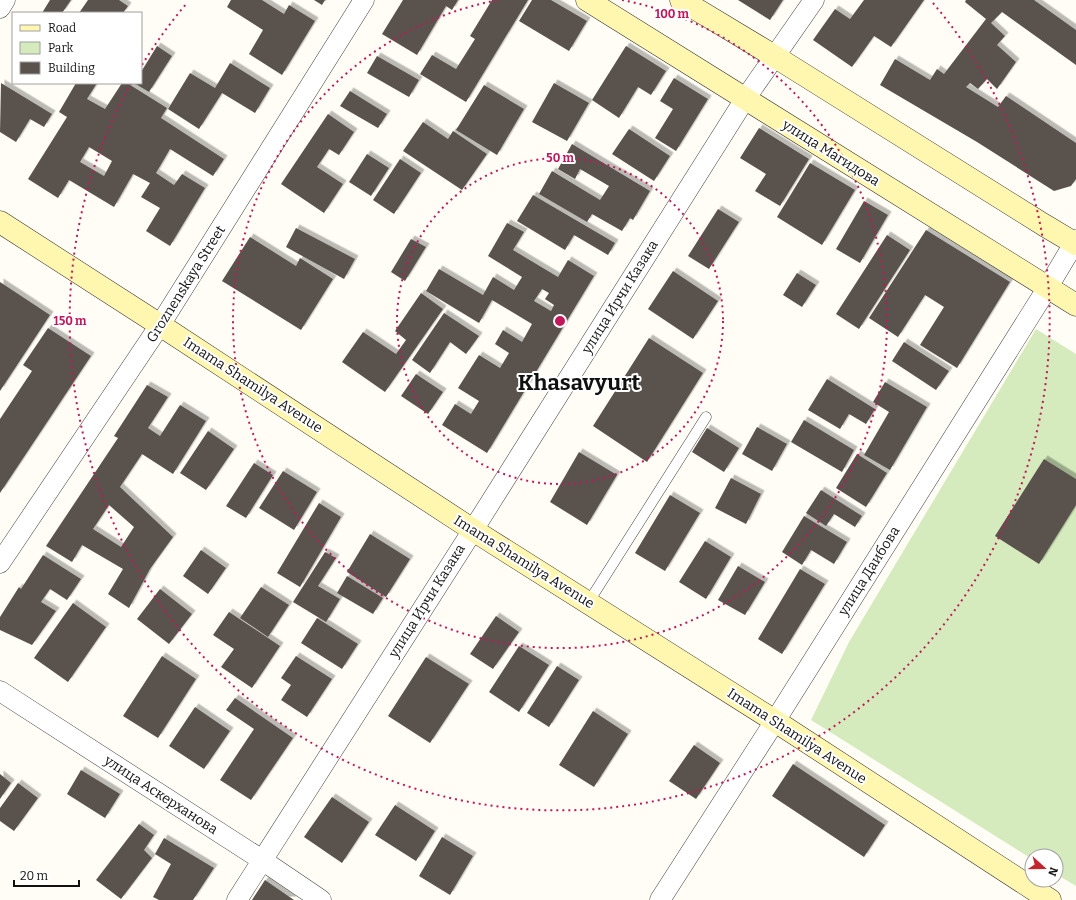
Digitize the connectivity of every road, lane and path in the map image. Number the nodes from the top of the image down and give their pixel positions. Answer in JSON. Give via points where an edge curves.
{"nodes":[{"id":1,"x":5,"y":0,"type":"edge"},
{"id":2,"x":364,"y":0,"type":"edge"},
{"id":3,"x":587,"y":0,"type":"edge"},
{"id":4,"x":681,"y":0,"type":"edge"},
{"id":5,"x":814,"y":0,"type":"edge"},
{"id":6,"x":0,"y":8,"type":"edge"},
{"id":7,"x":774,"y":56,"type":"junction"},
{"id":8,"x":745,"y":99,"type":"junction"},
{"id":9,"x":0,"y":222,"type":"edge"},
{"id":10,"x":1076,"y":242,"type":"edge"},
{"id":11,"x":1048,"y":287,"type":"junction"},
{"id":12,"x":1076,"y":305,"type":"edge"},
{"id":13,"x":160,"y":325,"type":"junction"},
{"id":14,"x":706,"y":417,"type":"dead end"},
{"id":15,"x":473,"y":530,"type":"junction"},
{"id":16,"x":0,"y":563,"type":"edge"},
{"id":17,"x":588,"y":603,"type":"junction"},
{"id":18,"x":0,"y":691,"type":"edge"},
{"id":19,"x":775,"y":721,"type":"junction"},
{"id":20,"x":262,"y":860,"type":"junction"},
{"id":21,"x":237,"y":900,"type":"edge"},
{"id":22,"x":321,"y":900,"type":"edge"},
{"id":23,"x":660,"y":900,"type":"edge"},
{"id":24,"x":1050,"y":900,"type":"edge"}],
"edges":[{"from":1,"to":6,"type":"street"},
{"from":2,"to":13,"type":"street","name":"Groznenskaya Street"},
{"from":3,"to":8,"type":"main road","name":"улица Магидова"},
{"from":4,"to":7,"type":"main road"},
{"from":5,"to":7,"type":"street","name":"улица Ирчи Казака"},
{"from":7,"to":8,"type":"street","name":"улица Ирчи Казака"},
{"from":7,"to":10,"type":"main road","via":[[1044,225]]},
{"from":8,"to":11,"type":"main road","name":"улица Магидова"},
{"from":8,"to":15,"type":"street","name":"улица Ирчи Казака"},
{"from":9,"to":13,"type":"main road","name":"Imama Shamilya Avenue"},
{"from":10,"to":11,"type":"street","name":"улица Даибова"},
{"from":11,"to":12,"type":"main road","name":"улица Магидова"},
{"from":11,"to":19,"type":"street","name":"улица Даибова"},
{"from":13,"to":15,"type":"main road","name":"Imama Shamilya Avenue"},
{"from":13,"to":16,"type":"street","name":"Groznenskaya Street"},
{"from":14,"to":17,"type":"lane"},
{"from":15,"to":17,"type":"main road","name":"Imama Shamilya Avenue"},
{"from":15,"to":20,"type":"street","name":"улица Ирчи Казака"},
{"from":17,"to":19,"type":"main road","name":"Imama Shamilya Avenue"},
{"from":18,"to":20,"type":"street","name":"улица Аскерханова"},
{"from":19,"to":23,"type":"street","name":"улица Даибова"},
{"from":19,"to":24,"type":"main road","name":"Imama Shamilya Avenue"},
{"from":20,"to":21,"type":"street","name":"улица Ирчи Казака"},
{"from":20,"to":22,"type":"street","name":"улица Аскерханова"}]}
